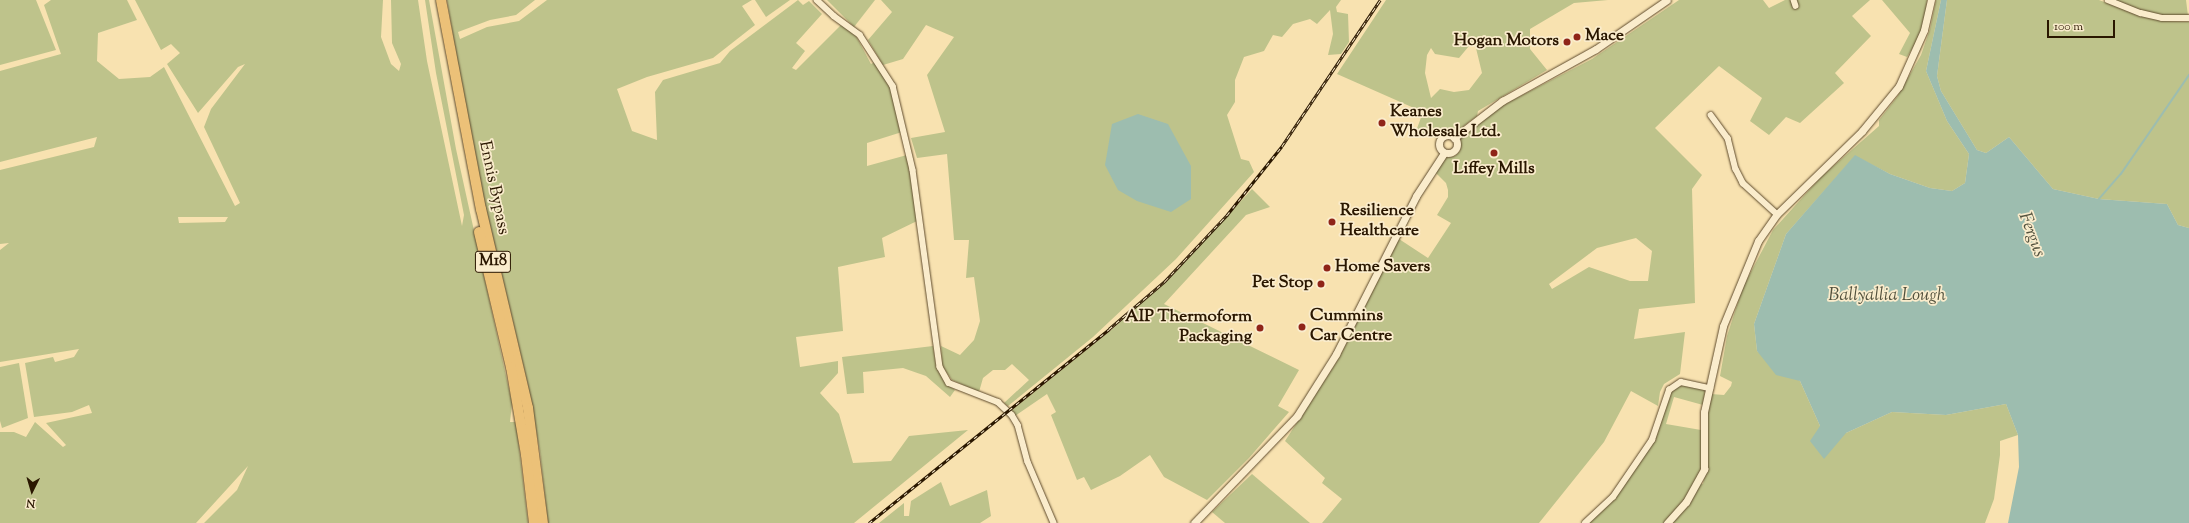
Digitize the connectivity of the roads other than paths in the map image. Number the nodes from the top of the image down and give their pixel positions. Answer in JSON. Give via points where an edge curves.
{"nodes":[{"id":1,"x":434,"y":0,"type":"edge"},
{"id":2,"x":441,"y":0,"type":"edge"},
{"id":3,"x":817,"y":0,"type":"edge"},
{"id":4,"x":1667,"y":0,"type":"edge"},
{"id":5,"x":1931,"y":0,"type":"edge"},
{"id":6,"x":2108,"y":0,"type":"edge"},
{"id":7,"x":2189,"y":18,"type":"edge"},
{"id":8,"x":1711,"y":115,"type":"dead end"},
{"id":9,"x":1454,"y":138,"type":"junction"},
{"id":10,"x":1444,"y":153,"type":"junction"},
{"id":11,"x":1777,"y":214,"type":"junction"},
{"id":12,"x":1710,"y":388,"type":"junction"},
{"id":13,"x":534,"y":523,"type":"edge"},
{"id":14,"x":543,"y":523,"type":"edge"},
{"id":15,"x":1054,"y":523,"type":"edge"},
{"id":16,"x":1194,"y":523,"type":"edge"},
{"id":17,"x":1585,"y":523,"type":"edge"},
{"id":18,"x":1667,"y":523,"type":"edge"}],
"edges":[{"from":1,"to":13,"type":"highway","name":"Ennis Bypass","number":"M18","via":[[469,187],[511,367],[526,455]]},
{"from":2,"to":14,"type":"highway","name":"Ennis Bypass","number":"M18","via":[[480,209],[528,408]]},
{"from":3,"to":15,"type":"street","via":[[860,35],[893,86],[915,178],[940,367],[949,383],[998,402],[1012,415]]},
{"from":4,"to":9,"type":"main road","via":[[1596,49],[1502,101]]},
{"from":5,"to":11,"type":"main road","via":[[1924,30],[1899,86],[1862,131]]},
{"from":6,"to":7,"type":"street","via":[[2162,18]]},
{"from":8,"to":11,"type":"street","via":[[1728,138],[1736,169],[1744,183]]},
{"from":9,"to":10,"type":"main road","via":[[1457,144],[1454,151]]},
{"from":9,"to":10,"type":"main road","via":[[1446,135],[1441,138],[1439,145]]},
{"from":10,"to":16,"type":"main road","via":[[1416,196],[1336,354],[1297,416]]},
{"from":11,"to":12,"type":"main road","via":[[1758,241],[1733,297],[1723,326]]},
{"from":12,"to":17,"type":"street","via":[[1681,382],[1669,390],[1652,440],[1613,497]]},
{"from":12,"to":18,"type":"main road","via":[[1703,427],[1706,450],[1704,468],[1686,502]]}]}
